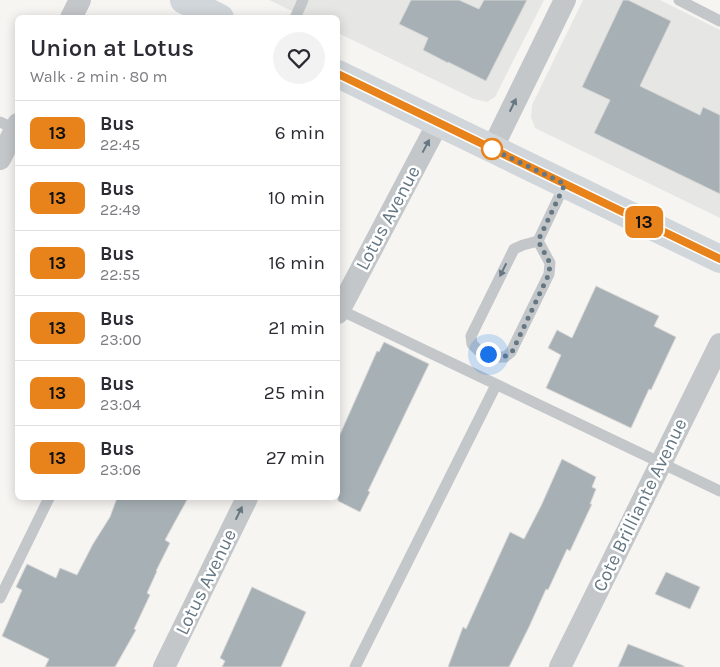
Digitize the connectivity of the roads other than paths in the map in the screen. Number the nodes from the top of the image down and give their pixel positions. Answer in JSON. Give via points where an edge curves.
{"nodes":[{"id":1,"x":80,"y":0,"type":"edge"},
{"id":2,"x":184,"y":0,"type":"edge"},
{"id":3,"x":303,"y":0,"type":"edge"},
{"id":4,"x":565,"y":0,"type":"edge"},
{"id":5,"x":679,"y":0,"type":"edge"},
{"id":6,"x":72,"y":15,"type":"edge"},
{"id":7,"x":214,"y":15,"type":"edge"},
{"id":8,"x":296,"y":15,"type":"edge"},
{"id":9,"x":720,"y":20,"type":"edge"},
{"id":10,"x":340,"y":75,"type":"edge"},
{"id":11,"x":438,"y":123,"type":"junction"},
{"id":12,"x":492,"y":149,"type":"junction"},
{"id":13,"x":565,"y":184,"type":"junction"},
{"id":14,"x":538,"y":241,"type":"junction"},
{"id":15,"x":720,"y":259,"type":"edge"},
{"id":16,"x":340,"y":307,"type":"edge"},
{"id":17,"x":340,"y":312,"type":"edge"},
{"id":18,"x":720,"y":344,"type":"edge"},
{"id":19,"x":496,"y":385,"type":"junction"},
{"id":20,"x":661,"y":463,"type":"junction"},
{"id":21,"x":720,"y":491,"type":"edge"},
{"id":22,"x":48,"y":500,"type":"edge"},
{"id":23,"x":246,"y":500,"type":"edge"},
{"id":24,"x":0,"y":598,"type":"edge"},
{"id":25,"x":164,"y":667,"type":"edge"},
{"id":26,"x":355,"y":667,"type":"edge"},
{"id":27,"x":560,"y":667,"type":"edge"}],
"edges":[{"from":1,"to":6,"type":"street"},
{"from":2,"to":7,"type":"main road"},
{"from":3,"to":8,"type":"lane"},
{"from":12,"to":4,"type":"street","one_way":true},
{"from":5,"to":9,"type":"lane"},
{"from":10,"to":11,"type":"main road"},
{"from":11,"to":12,"type":"main road"},
{"from":16,"to":11,"type":"street","name":"Lotus Avenue","one_way":true},
{"from":12,"to":13,"type":"main road"},
{"from":13,"to":14,"type":"lane"},
{"from":13,"to":15,"type":"main road"},
{"from":14,"to":14,"type":"lane","one_way":true,"via":[[514,249],[471,336],[472,344],[478,350],[498,357],[512,352],[549,274],[550,263]]},
{"from":17,"to":19,"type":"lane"},
{"from":18,"to":20,"type":"street","name":"Cote Brilliante Avenue"},
{"from":19,"to":20,"type":"lane"},
{"from":19,"to":26,"type":"lane"},
{"from":20,"to":21,"type":"lane"},
{"from":20,"to":27,"type":"street","name":"Cote Brilliante Avenue"},
{"from":22,"to":24,"type":"lane"},
{"from":25,"to":23,"type":"street","name":"Lotus Avenue","one_way":true}]}
